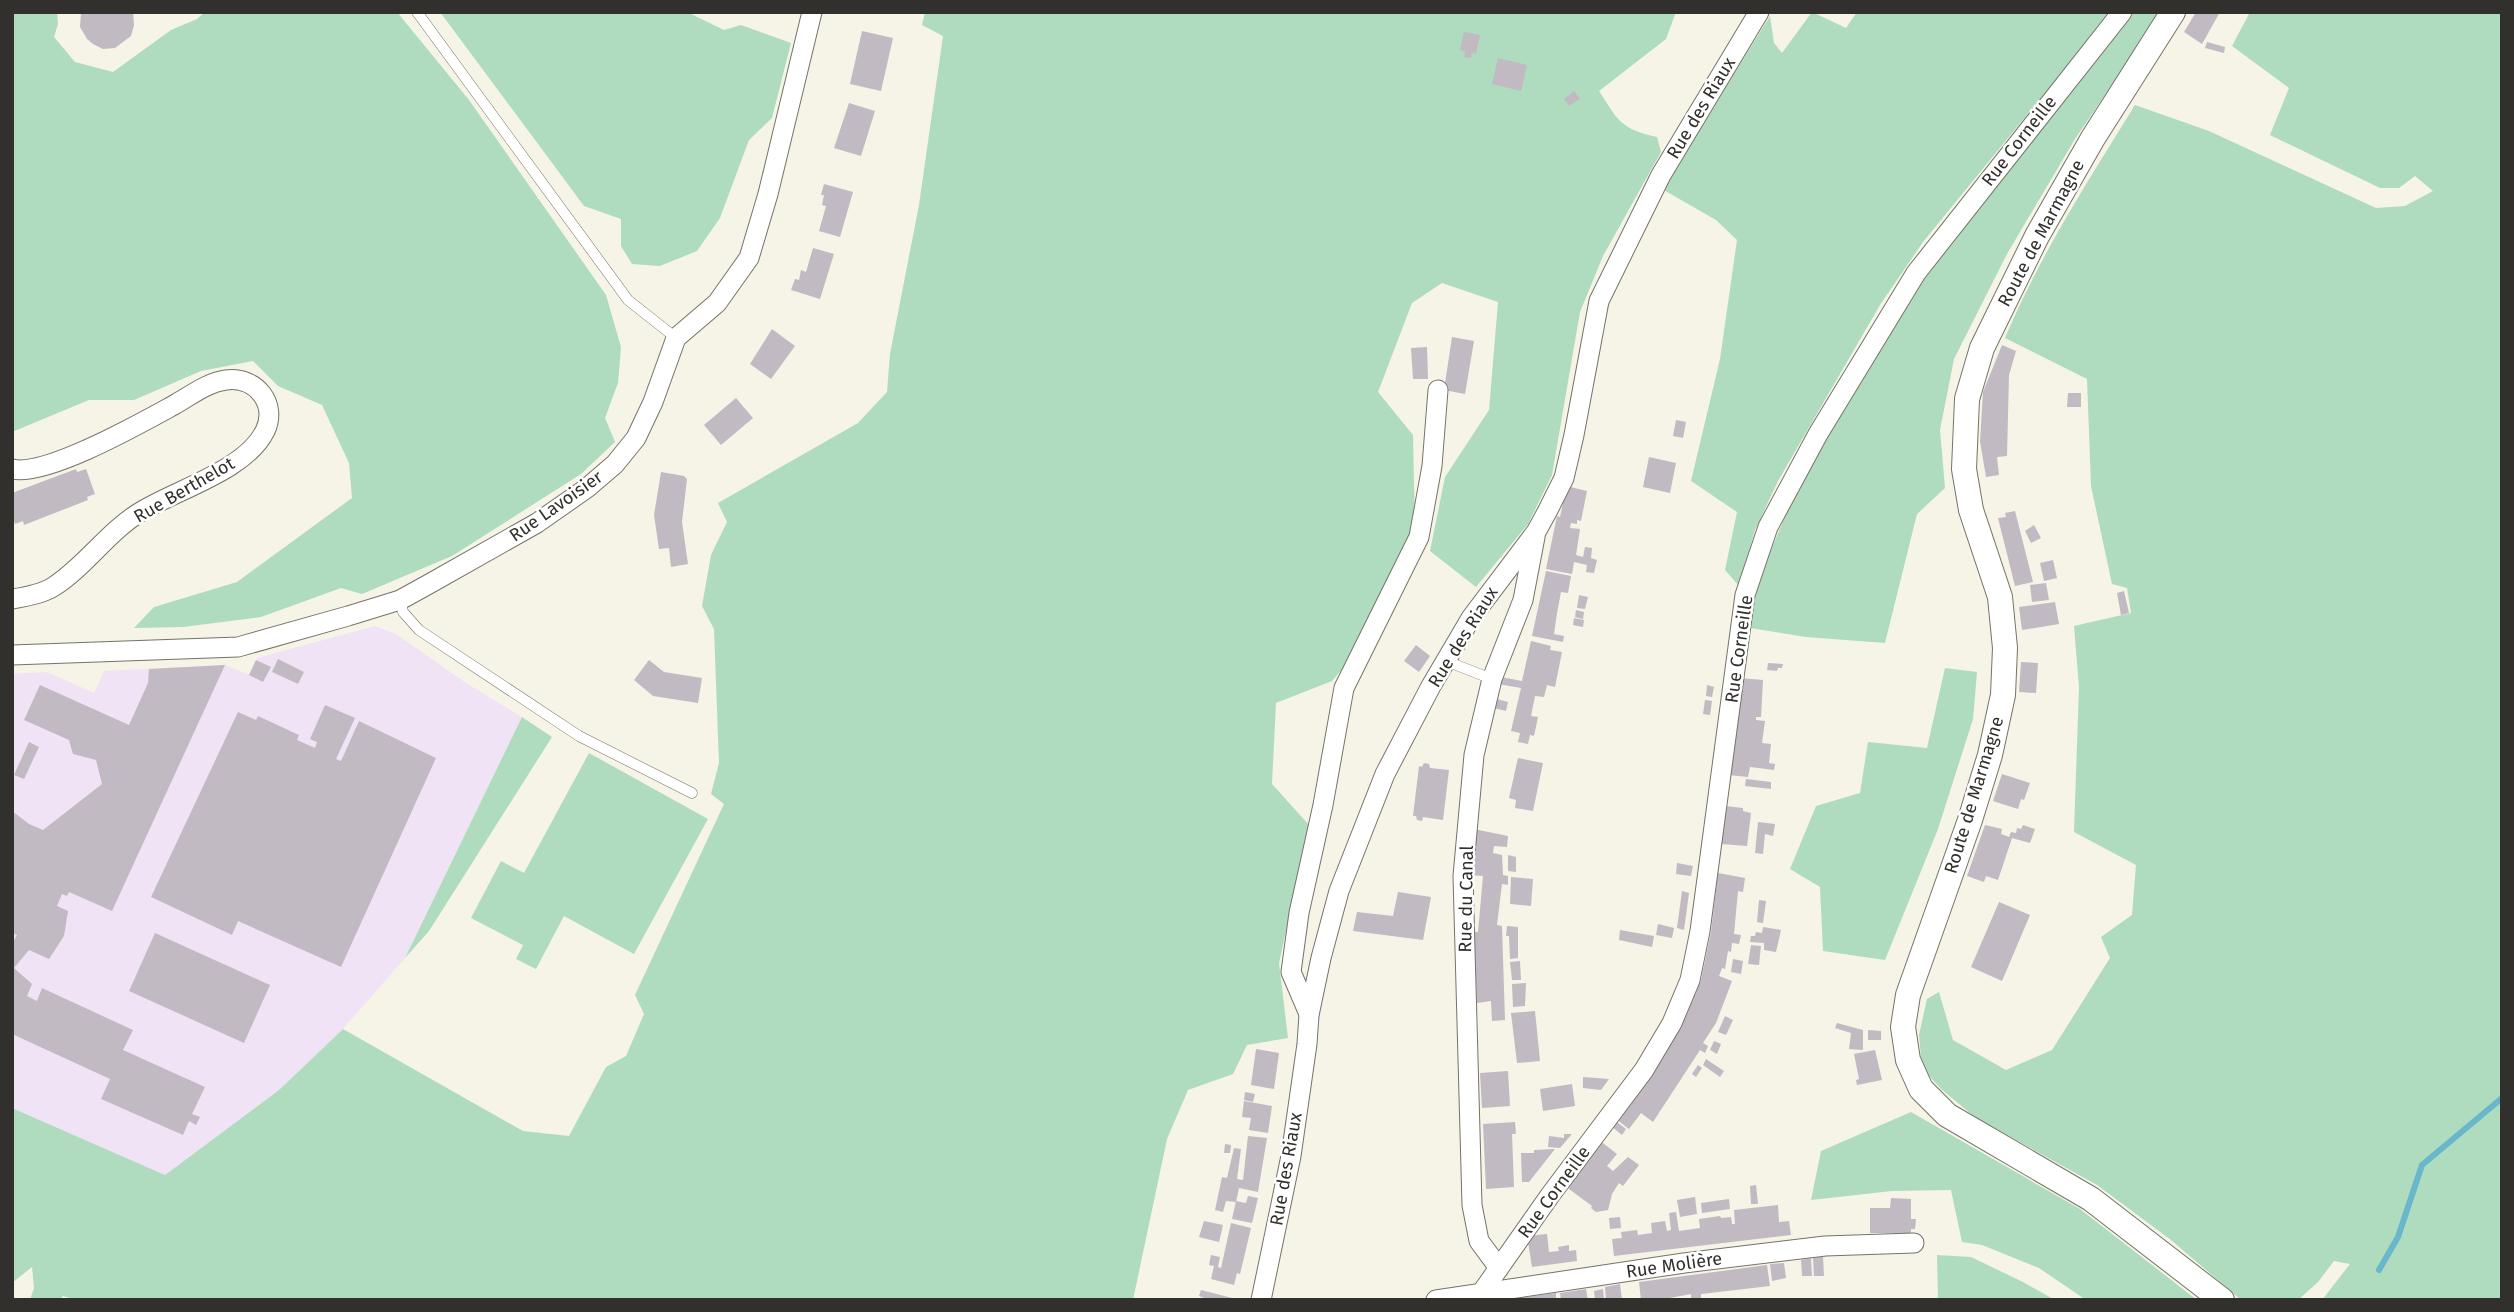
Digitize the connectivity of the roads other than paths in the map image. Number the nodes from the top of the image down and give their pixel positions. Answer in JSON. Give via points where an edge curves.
{"nodes":[{"id":1,"x":417,"y":12,"type":"edge"},
{"id":2,"x":812,"y":12,"type":"edge"},
{"id":3,"x":1759,"y":12,"type":"edge"},
{"id":4,"x":2122,"y":12,"type":"edge"},
{"id":5,"x":2173,"y":12,"type":"edge"},
{"id":6,"x":676,"y":338,"type":"junction"},
{"id":7,"x":1438,"y":390,"type":"dead end"},
{"id":8,"x":12,"y":469,"type":"edge"},
{"id":9,"x":1536,"y":532,"type":"junction"},
{"id":10,"x":12,"y":599,"type":"edge"},
{"id":11,"x":400,"y":600,"type":"junction"},
{"id":12,"x":12,"y":655,"type":"edge"},
{"id":13,"x":1446,"y":661,"type":"junction"},
{"id":14,"x":1492,"y":679,"type":"junction"},
{"id":15,"x":692,"y":793,"type":"dead end"},
{"id":16,"x":1309,"y":1015,"type":"junction"},
{"id":17,"x":1914,"y":1243,"type":"dead end"},
{"id":18,"x":1499,"y":1268,"type":"junction"},
{"id":19,"x":1469,"y":1296,"type":"edge"},
{"id":20,"x":1261,"y":1300,"type":"edge"},
{"id":21,"x":1436,"y":1300,"type":"edge"},
{"id":22,"x":2222,"y":1300,"type":"edge"}],
"edges":[{"from":1,"to":6,"type":"lane","via":[[628,300]]},
{"from":2,"to":6,"type":"street","name":"Rue Lavoisier","via":[[749,258],[718,303]]},
{"from":3,"to":9,"type":"street","name":"Rue des Riaux","via":[[1661,175],[1599,301],[1564,478]]},
{"from":4,"to":18,"type":"street","name":"Rue Corneille","via":[[1916,273],[1818,434],[1768,527],[1745,595],[1690,980],[1672,1023],[1644,1070]]},
{"from":5,"to":22,"type":"street","name":"Route de Marmagne","via":[[2037,236],[1982,348],[1967,399],[1964,470],[1971,510],[2000,597],[2006,648],[2003,695],[1990,755],[1908,995],[1903,1027],[1908,1060],[1922,1089],[1947,1115],[2091,1199]]},
{"from":6,"to":11,"type":"street","name":"Rue Lavoisier","via":[[636,438],[615,464],[537,523]]},
{"from":7,"to":16,"type":"street","via":[[1432,466],[1419,537],[1344,688],[1291,972]]},
{"from":8,"to":10,"type":"street","name":"Rue Berthelot","via":[[36,468],[81,451],[226,380],[244,380],[268,401],[269,422],[249,452],[141,512],[50,589]]},
{"from":9,"to":13,"type":"street","name":"Rue des Riaux"},
{"from":9,"to":14,"type":"street","name":"Rue du Canal","via":[[1522,600]]},
{"from":11,"to":12,"type":"street","name":"Rue Lavoisier","via":[[238,647]]},
{"from":11,"to":15,"type":"lane","via":[[403,612],[419,630],[579,736]]},
{"from":13,"to":14,"type":"lane"},
{"from":13,"to":16,"type":"street","name":"Rue des Riaux","via":[[1385,774],[1343,880]]},
{"from":14,"to":18,"type":"street","name":"Rue du Canal","via":[[1474,755],[1463,876],[1472,1206],[1479,1241]]},
{"from":16,"to":20,"type":"street","name":"Rue des Riaux","via":[[1291,1156]]},
{"from":17,"to":19,"type":"street","name":"Rue Molière","via":[[1825,1246]]},
{"from":18,"to":19,"type":"street","name":"Rue Corneille"},
{"from":19,"to":21,"type":"street","name":"Rue Molière"}]}
